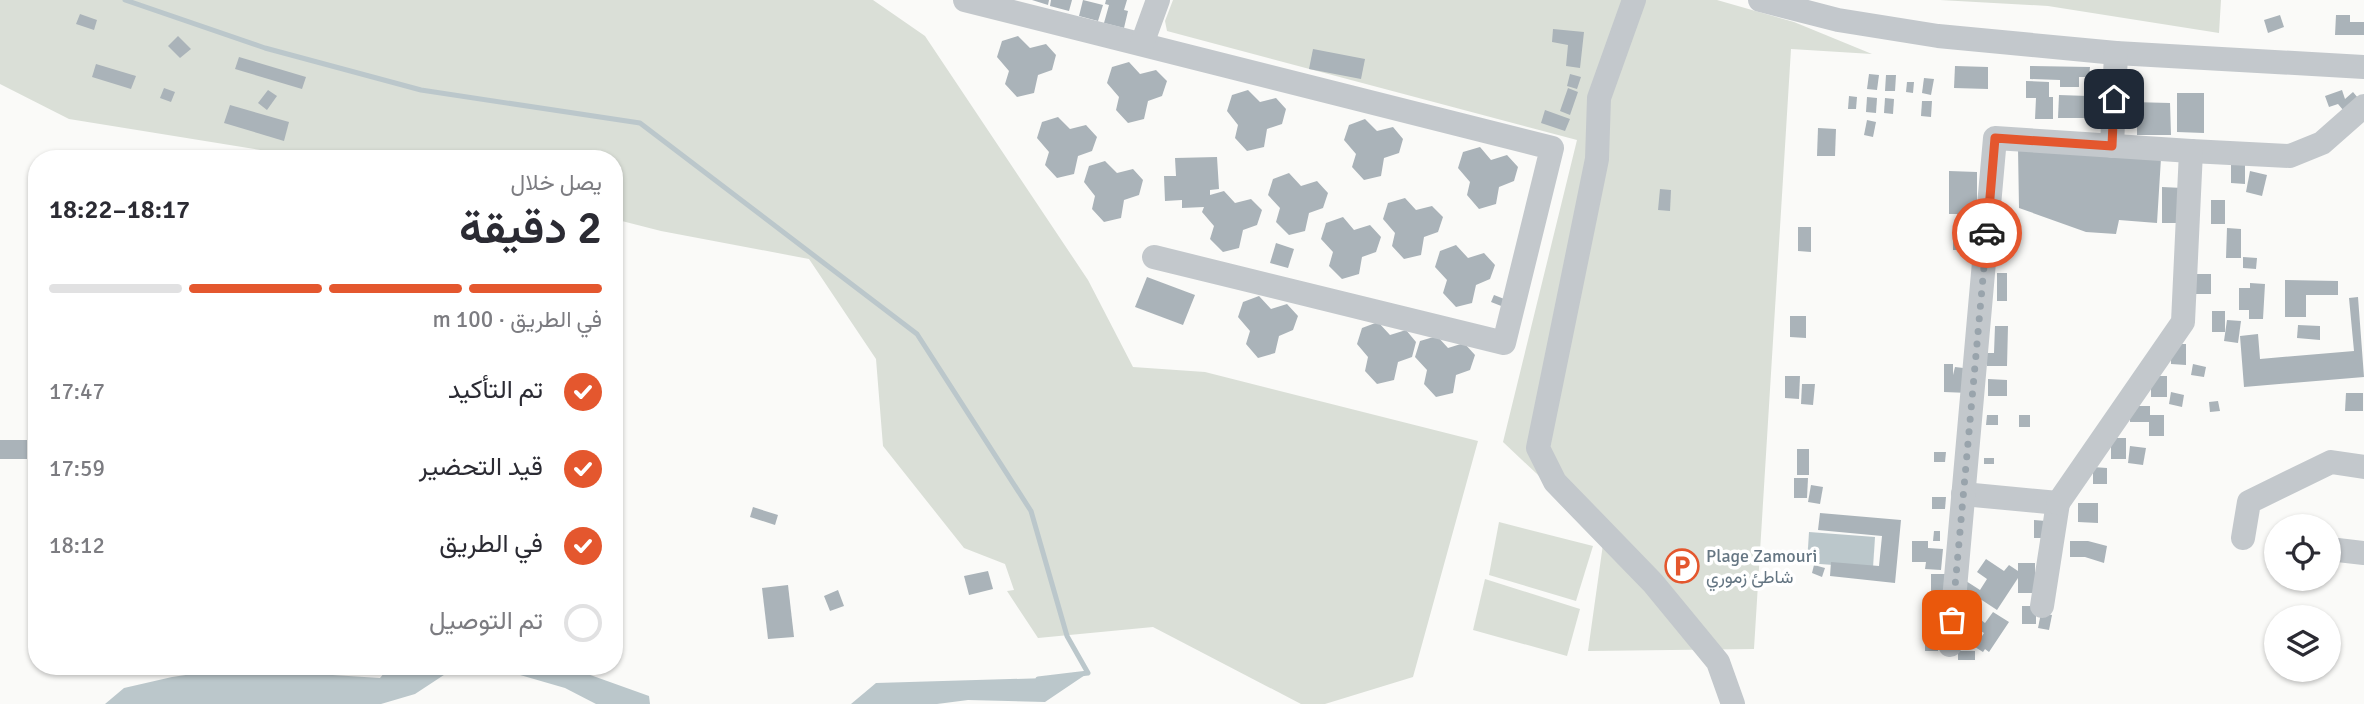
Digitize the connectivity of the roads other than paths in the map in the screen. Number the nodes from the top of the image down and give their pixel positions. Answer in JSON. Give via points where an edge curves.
{"nodes":[{"id":1,"x":965,"y":0,"type":"edge"},
{"id":2,"x":1158,"y":0,"type":"edge"},
{"id":3,"x":1634,"y":0,"type":"edge"},
{"id":4,"x":1760,"y":0,"type":"edge"},
{"id":5,"x":1142,"y":44,"type":"junction"},
{"id":6,"x":2116,"y":53,"type":"junction"},
{"id":7,"x":2364,"y":67,"type":"edge"},
{"id":8,"x":2364,"y":106,"type":"edge"},
{"id":9,"x":2112,"y":146,"type":"junction"},
{"id":10,"x":2191,"y":151,"type":"junction"},
{"id":11,"x":1154,"y":257,"type":"dead end"},
{"id":12,"x":2364,"y":467,"type":"edge"},
{"id":13,"x":1964,"y":494,"type":"junction"},
{"id":14,"x":2058,"y":503,"type":"junction"},
{"id":15,"x":2243,"y":538,"type":"dead end"},
{"id":16,"x":2341,"y":550,"type":"edge"},
{"id":17,"x":2364,"y":553,"type":"edge"},
{"id":18,"x":2042,"y":606,"type":"dead end"},
{"id":19,"x":1950,"y":645,"type":"dead end"},
{"id":20,"x":1733,"y":704,"type":"edge"}],
"edges":[{"from":1,"to":5,"type":"street"},
{"from":2,"to":5,"type":"street"},
{"from":3,"to":20,"type":"street","via":[[1599,98],[1597,159],[1538,448],[1556,482],[1653,583],[1718,662]]},
{"from":4,"to":6,"type":"street","via":[[1838,20],[1938,36]]},
{"from":5,"to":11,"type":"street","via":[[1552,148],[1504,343]]},
{"from":6,"to":7,"type":"street"},
{"from":6,"to":9,"type":"street"},
{"from":8,"to":10,"type":"street","via":[[2322,143],[2290,156]]},
{"from":9,"to":10,"type":"street"},
{"from":9,"to":13,"type":"street","via":[[1995,138]]},
{"from":10,"to":14,"type":"street","via":[[2183,322]]},
{"from":12,"to":15,"type":"street","via":[[2331,462],[2249,502]]},
{"from":13,"to":14,"type":"street"},
{"from":13,"to":19,"type":"street"},
{"from":14,"to":18,"type":"street"},
{"from":16,"to":17,"type":"street"}]}
